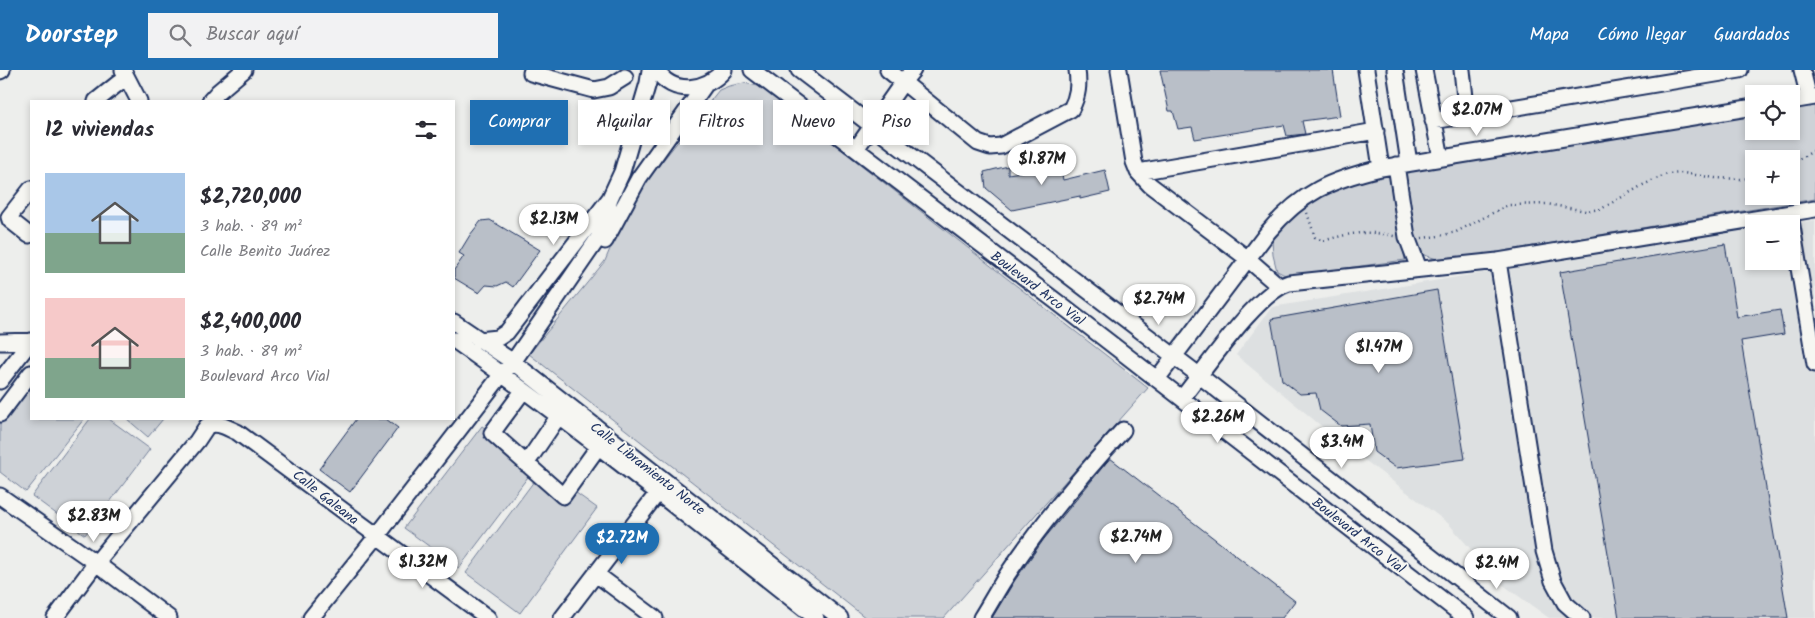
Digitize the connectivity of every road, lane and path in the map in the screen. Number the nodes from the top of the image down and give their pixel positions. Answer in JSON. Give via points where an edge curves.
{"nodes":[{"id":1,"x":532,"y":70,"type":"edge"},
{"id":2,"x":656,"y":70,"type":"edge"},
{"id":3,"x":724,"y":70,"type":"edge"},
{"id":4,"x":752,"y":70,"type":"edge"},
{"id":5,"x":799,"y":70,"type":"edge"},
{"id":6,"x":888,"y":70,"type":"edge"},
{"id":7,"x":1077,"y":70,"type":"edge"},
{"id":8,"x":1119,"y":70,"type":"edge"},
{"id":9,"x":1366,"y":70,"type":"edge"},
{"id":10,"x":1394,"y":70,"type":"edge"},
{"id":11,"x":1424,"y":70,"type":"edge"},
{"id":12,"x":1462,"y":70,"type":"edge"},
{"id":13,"x":1740,"y":70,"type":"edge"},
{"id":14,"x":1802,"y":70,"type":"edge"},
{"id":15,"x":238,"y":72,"type":"edge"},
{"id":16,"x":124,"y":74,"type":"edge"},
{"id":17,"x":622,"y":74,"type":"edge"},
{"id":18,"x":908,"y":76,"type":"edge"},
{"id":19,"x":649,"y":77,"type":"edge"},
{"id":20,"x":705,"y":85,"type":"junction"},
{"id":21,"x":1812,"y":97,"type":"edge"},
{"id":22,"x":97,"y":100,"type":"edge"},
{"id":23,"x":138,"y":100,"type":"edge"},
{"id":24,"x":211,"y":100,"type":"edge"},
{"id":25,"x":891,"y":100,"type":"edge"},
{"id":26,"x":1745,"y":108,"type":"edge"},
{"id":27,"x":1467,"y":116,"type":"junction"},
{"id":28,"x":863,"y":118,"type":"edge"},
{"id":29,"x":1433,"y":122,"type":"junction"},
{"id":30,"x":1376,"y":131,"type":"junction"},
{"id":31,"x":863,"y":139,"type":"edge"},
{"id":32,"x":899,"y":145,"type":"edge"},
{"id":33,"x":856,"y":148,"type":"junction"},
{"id":34,"x":1815,"y":150,"type":"edge"},
{"id":35,"x":1441,"y":158,"type":"junction"},
{"id":36,"x":1800,"y":159,"type":"edge"},
{"id":37,"x":1395,"y":166,"type":"junction"},
{"id":38,"x":1138,"y":172,"type":"junction"},
{"id":39,"x":1745,"y":178,"type":"edge"},
{"id":40,"x":30,"y":190,"type":"edge"},
{"id":41,"x":1304,"y":197,"type":"junction"},
{"id":42,"x":610,"y":198,"type":"junction"},
{"id":43,"x":1815,"y":209,"type":"edge"},
{"id":44,"x":1790,"y":214,"type":"junction"},
{"id":45,"x":29,"y":235,"type":"dead end"},
{"id":46,"x":1407,"y":237,"type":"junction"},
{"id":47,"x":1248,"y":259,"type":"junction"},
{"id":48,"x":1498,"y":261,"type":"junction"},
{"id":49,"x":1419,"y":269,"type":"junction"},
{"id":50,"x":1280,"y":286,"type":"junction"},
{"id":51,"x":455,"y":323,"type":"edge"},
{"id":52,"x":479,"y":340,"type":"junction"},
{"id":53,"x":30,"y":341,"type":"edge"},
{"id":54,"x":455,"y":341,"type":"edge"},
{"id":55,"x":0,"y":342,"type":"edge"},
{"id":56,"x":30,"y":342,"type":"edge"},
{"id":57,"x":1173,"y":356,"type":"junction"},
{"id":58,"x":513,"y":362,"type":"junction"},
{"id":59,"x":1815,"y":364,"type":"edge"},
{"id":60,"x":30,"y":374,"type":"edge"},
{"id":61,"x":502,"y":374,"type":"junction"},
{"id":62,"x":1200,"y":376,"type":"junction"},
{"id":63,"x":1157,"y":379,"type":"junction"},
{"id":64,"x":0,"y":381,"type":"edge"},
{"id":65,"x":523,"y":391,"type":"junction"},
{"id":66,"x":1182,"y":398,"type":"junction"},
{"id":67,"x":0,"y":414,"type":"edge"},
{"id":68,"x":558,"y":417,"type":"junction"},
{"id":69,"x":202,"y":422,"type":"edge"},
{"id":70,"x":1123,"y":430,"type":"dead end"},
{"id":71,"x":598,"y":447,"type":"junction"},
{"id":72,"x":526,"y":464,"type":"junction"},
{"id":73,"x":662,"y":488,"type":"junction"},
{"id":74,"x":0,"y":496,"type":"edge"},
{"id":75,"x":377,"y":536,"type":"junction"},
{"id":76,"x":96,"y":562,"type":"junction"},
{"id":77,"x":596,"y":574,"type":"junction"},
{"id":78,"x":817,"y":615,"type":"edge"},
{"id":79,"x":55,"y":618,"type":"edge"},
{"id":80,"x":169,"y":618,"type":"edge"},
{"id":81,"x":310,"y":618,"type":"edge"},
{"id":82,"x":488,"y":618,"type":"edge"},
{"id":83,"x":562,"y":618,"type":"edge"},
{"id":84,"x":655,"y":618,"type":"edge"},
{"id":85,"x":840,"y":618,"type":"edge"},
{"id":86,"x":981,"y":618,"type":"edge"},
{"id":87,"x":1466,"y":618,"type":"edge"},
{"id":88,"x":1509,"y":618,"type":"edge"},
{"id":89,"x":1582,"y":618,"type":"edge"}],
"edges":[{"from":1,"to":17,"type":"street","via":[[531,74],[594,90],[609,87]]},
{"from":2,"to":20,"type":"street","via":[[668,82],[680,87]]},
{"from":3,"to":20,"type":"street"},
{"from":4,"to":33,"type":"street","name":"Boulevard Arco Vial"},
{"from":5,"to":28,"type":"street","name":"Boulevard Arco Vial"},
{"from":6,"to":18,"type":"street"},
{"from":7,"to":18,"type":"street","via":[[1077,98],[1071,109],[1001,146],[990,147],[978,143]]},
{"from":8,"to":38,"type":"street","via":[[1132,154]]},
{"from":9,"to":30,"type":"street"},
{"from":10,"to":37,"type":"street"},
{"from":11,"to":29,"type":"street"},
{"from":12,"to":27,"type":"street"},
{"from":13,"to":27,"type":"street"},
{"from":14,"to":21,"type":"street"},
{"from":15,"to":24,"type":"street"},
{"from":16,"to":22,"type":"street"},
{"from":16,"to":23,"type":"street"},
{"from":17,"to":19,"type":"street"},
{"from":18,"to":25,"type":"street"},
{"from":19,"to":42,"type":"street","via":[[622,172]]},
{"from":20,"to":58,"type":"street","via":[[639,178],[598,252]]},
{"from":26,"to":35,"type":"street"},
{"from":27,"to":29,"type":"street"},
{"from":29,"to":35,"type":"street"},
{"from":30,"to":37,"type":"street"},
{"from":30,"to":38,"type":"street"},
{"from":31,"to":33,"type":"street"},
{"from":32,"to":57,"type":"street","name":"Boulevard Arco Vial"},
{"from":33,"to":63,"type":"street","name":"Boulevard Arco Vial"},
{"from":34,"to":36,"type":"path"},
{"from":35,"to":37,"type":"street"},
{"from":37,"to":41,"type":"street","via":[[1349,175]]},
{"from":37,"to":46,"type":"street"},
{"from":38,"to":47,"type":"street","via":[[1150,185]]},
{"from":39,"to":46,"type":"path","via":[[1667,174],[1601,209],[1586,211],[1547,204],[1508,205],[1456,232],[1422,238]]},
{"from":40,"to":45,"type":"street","via":[[10,214],[10,220]]},
{"from":41,"to":46,"type":"path","via":[[1315,238],[1323,241],[1349,233],[1366,232]]},
{"from":41,"to":47,"type":"street","via":[[1284,213]]},
{"from":42,"to":52,"type":"street","via":[[507,332],[498,338]]},
{"from":42,"to":58,"type":"street","via":[[600,237]]},
{"from":43,"to":44,"type":"street"},
{"from":44,"to":48,"type":"street"},
{"from":44,"to":59,"type":"street"},
{"from":46,"to":49,"type":"street"},
{"from":47,"to":50,"type":"street"},
{"from":47,"to":57,"type":"street"},
{"from":48,"to":49,"type":"street"},
{"from":48,"to":89,"type":"street","via":[[1544,551],[1564,603]]},
{"from":49,"to":50,"type":"street"},
{"from":50,"to":62,"type":"street","via":[[1246,317]]},
{"from":51,"to":52,"type":"street","name":"Calle Libramiento Norte"},
{"from":52,"to":58,"type":"street","name":"Calle Libramiento Norte"},
{"from":53,"to":55,"type":"street"},
{"from":54,"to":61,"type":"street","name":"Calle Libramiento Norte"},
{"from":56,"to":64,"type":"street"},
{"from":57,"to":62,"type":"street","name":"Boulevard Arco Vial"},
{"from":57,"to":63,"type":"street"},
{"from":58,"to":61,"type":"street"},
{"from":58,"to":73,"type":"street","name":"Calle Libramiento Norte"},
{"from":60,"to":67,"type":"street"},
{"from":61,"to":65,"type":"street","name":"Calle Libramiento Norte"},
{"from":61,"to":75,"type":"street"},
{"from":62,"to":66,"type":"street"},
{"from":62,"to":88,"type":"street","name":"Boulevard Arco Vial"},
{"from":63,"to":66,"type":"street","name":"Boulevard Arco Vial"},
{"from":65,"to":68,"type":"street","name":"Calle Libramiento Norte"},
{"from":65,"to":72,"type":"street","via":[[492,433]]},
{"from":66,"to":87,"type":"street","name":"Boulevard Arco Vial"},
{"from":68,"to":71,"type":"street","name":"Calle Libramiento Norte"},
{"from":68,"to":72,"type":"street"},
{"from":69,"to":75,"type":"street","name":"Calle Galeana","via":[[237,432]]},
{"from":69,"to":76,"type":"street","via":[[197,441]]},
{"from":70,"to":86,"type":"street","via":[[1032,540]]},
{"from":71,"to":72,"type":"street","via":[[564,496]]},
{"from":71,"to":73,"type":"street","name":"Calle Libramiento Norte"},
{"from":73,"to":77,"type":"street"},
{"from":73,"to":78,"type":"street","name":"Calle Libramiento Norte"},
{"from":74,"to":76,"type":"street"},
{"from":75,"to":81,"type":"street"},
{"from":75,"to":82,"type":"street","name":"Calle Galeana"},
{"from":76,"to":79,"type":"street"},
{"from":76,"to":80,"type":"street"},
{"from":77,"to":83,"type":"street"},
{"from":77,"to":84,"type":"street"},
{"from":78,"to":85,"type":"street","name":"Calle Libramiento Norte"}]}
